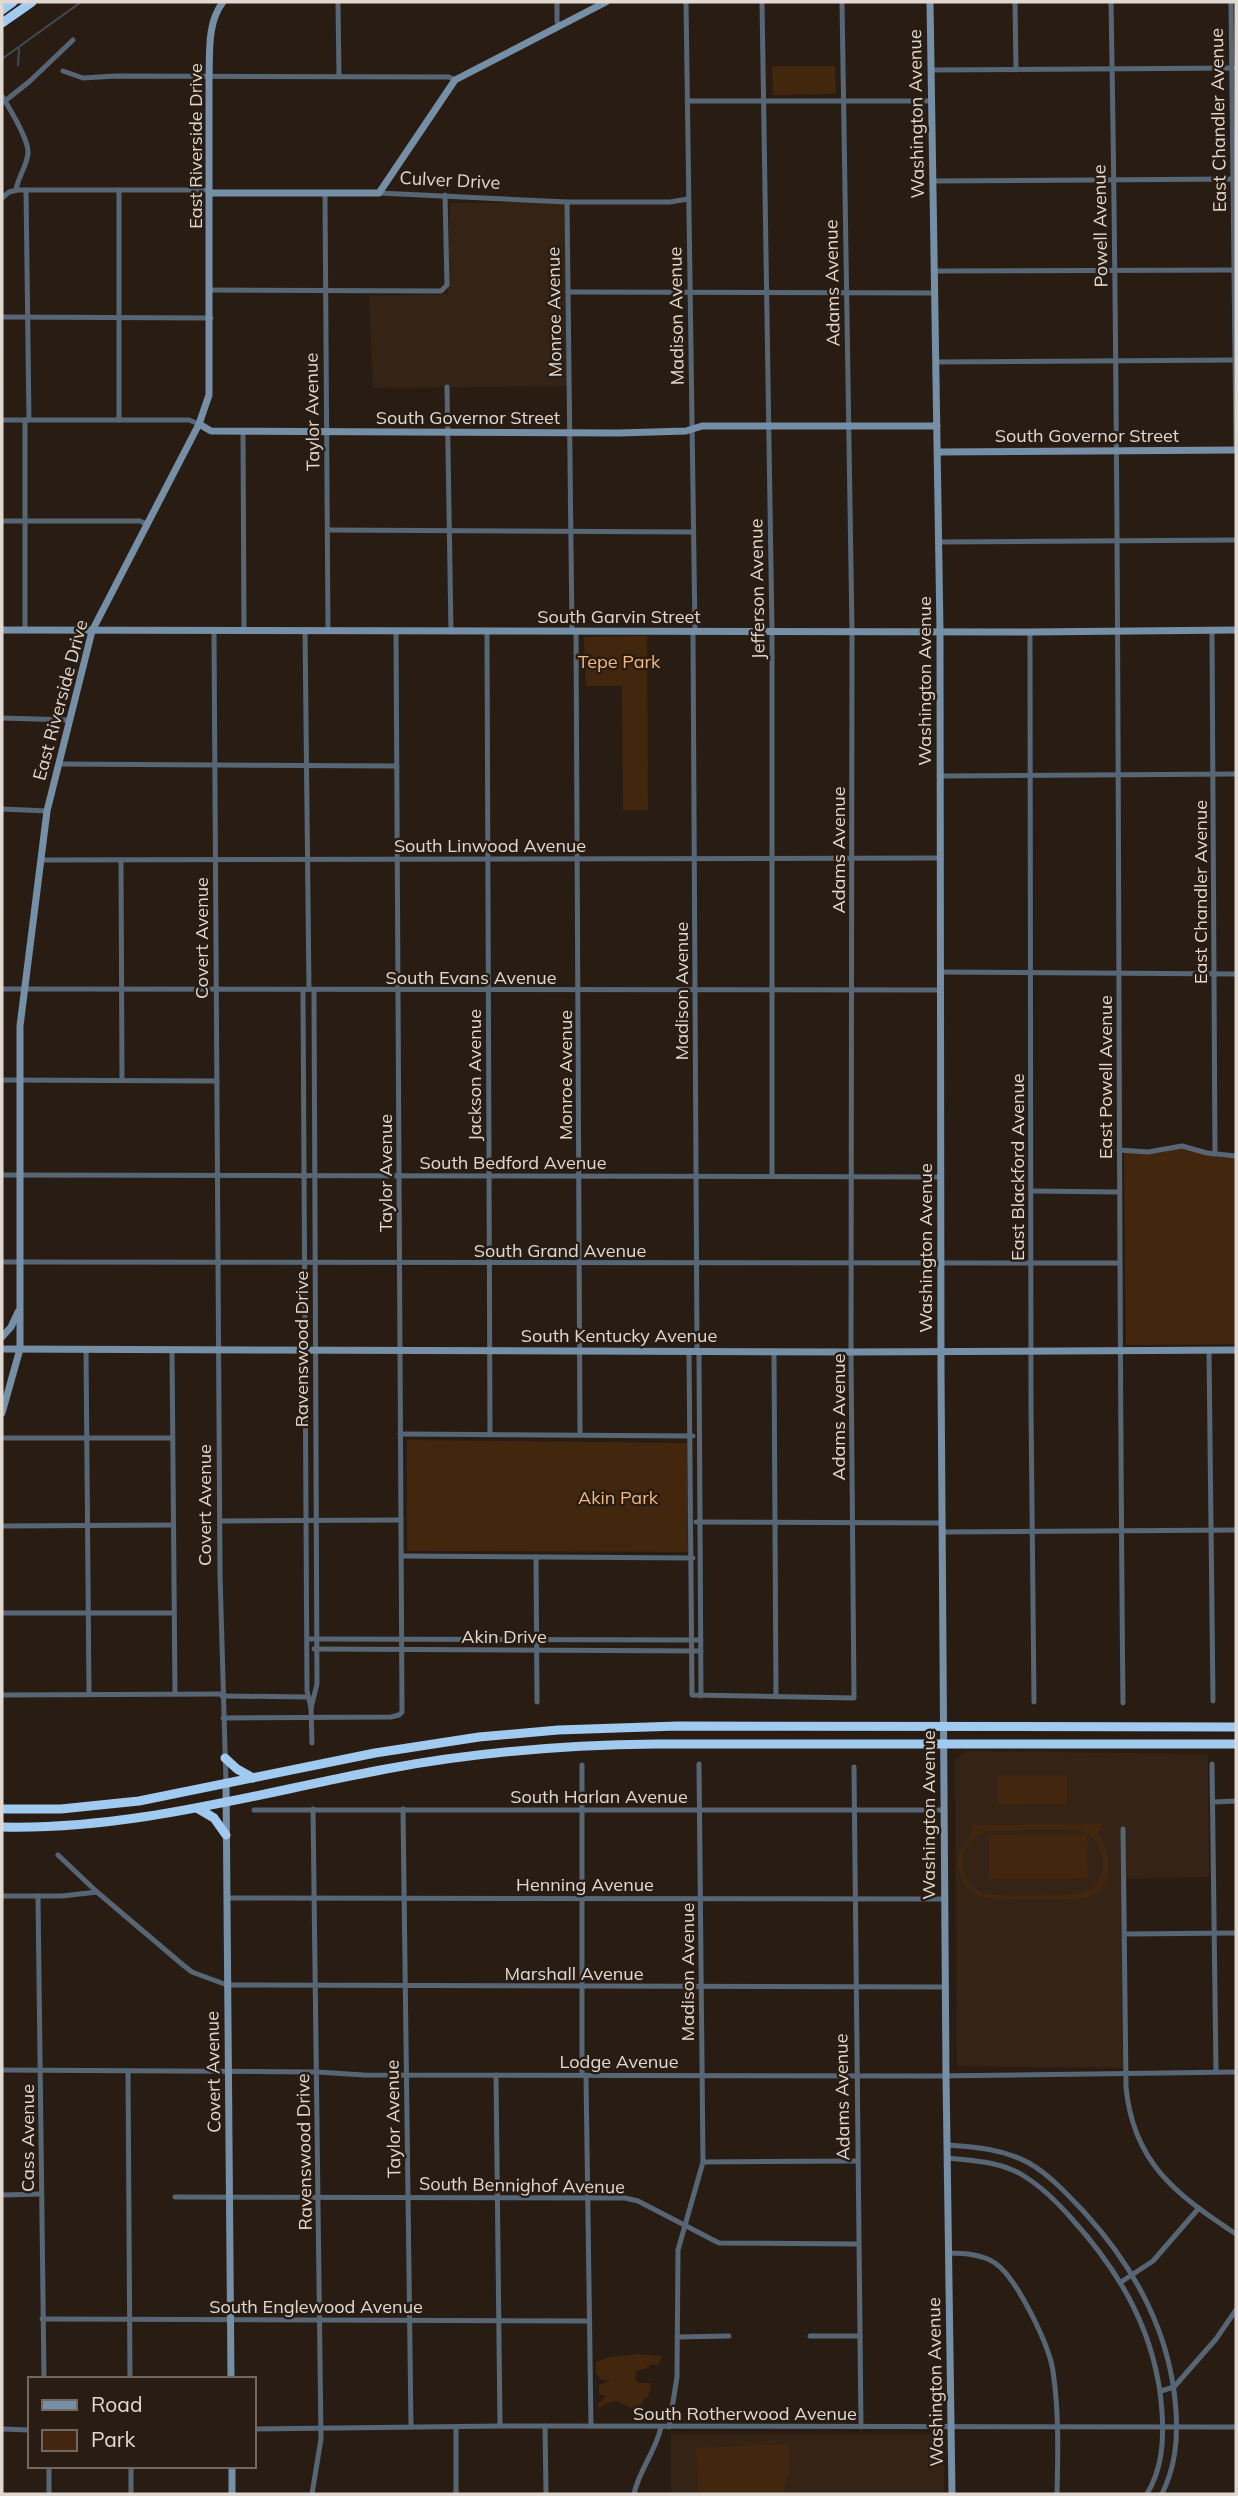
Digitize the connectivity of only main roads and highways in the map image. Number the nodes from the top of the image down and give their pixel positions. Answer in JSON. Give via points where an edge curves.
{"nodes":[{"id":1,"x":13,"y":2,"type":"edge"},
{"id":2,"x":32,"y":2,"type":"edge"},
{"id":3,"x":2,"y":10,"type":"edge"},
{"id":4,"x":2,"y":23,"type":"edge"},
{"id":5,"x":754,"y":1726,"type":"junction"},
{"id":6,"x":1203,"y":1727,"type":"junction"},
{"id":7,"x":1236,"y":1727,"type":"edge"},
{"id":8,"x":754,"y":1744,"type":"junction"},
{"id":9,"x":1236,"y":1744,"type":"edge"},
{"id":10,"x":1203,"y":1745,"type":"junction"},
{"id":11,"x":225,"y":1758,"type":"road end"},
{"id":12,"x":253,"y":1778,"type":"junction"},
{"id":13,"x":197,"y":1808,"type":"junction"},
{"id":14,"x":2,"y":1809,"type":"edge"},
{"id":15,"x":2,"y":1827,"type":"edge"},
{"id":16,"x":226,"y":1835,"type":"road end"}],
"edges":[{"from":1,"to":3,"type":"highway"},
{"from":2,"to":4,"type":"highway"},
{"from":5,"to":6,"type":"highway"},
{"from":5,"to":8,"type":"highway","via":[[744,1735]]},
{"from":5,"to":12,"type":"highway","via":[[580,1728],[480,1737]]},
{"from":6,"to":7,"type":"highway"},
{"from":6,"to":10,"type":"highway","via":[[1211,1736]]},
{"from":8,"to":10,"type":"highway"},
{"from":8,"to":13,"type":"highway","via":[[614,1744],[511,1751],[397,1767]]},
{"from":9,"to":10,"type":"highway"},
{"from":11,"to":12,"type":"highway"},
{"from":12,"to":14,"type":"highway","via":[[115,1804]]},
{"from":13,"to":15,"type":"highway","via":[[79,1825]]},
{"from":13,"to":16,"type":"highway","via":[[214,1818]]}]}
